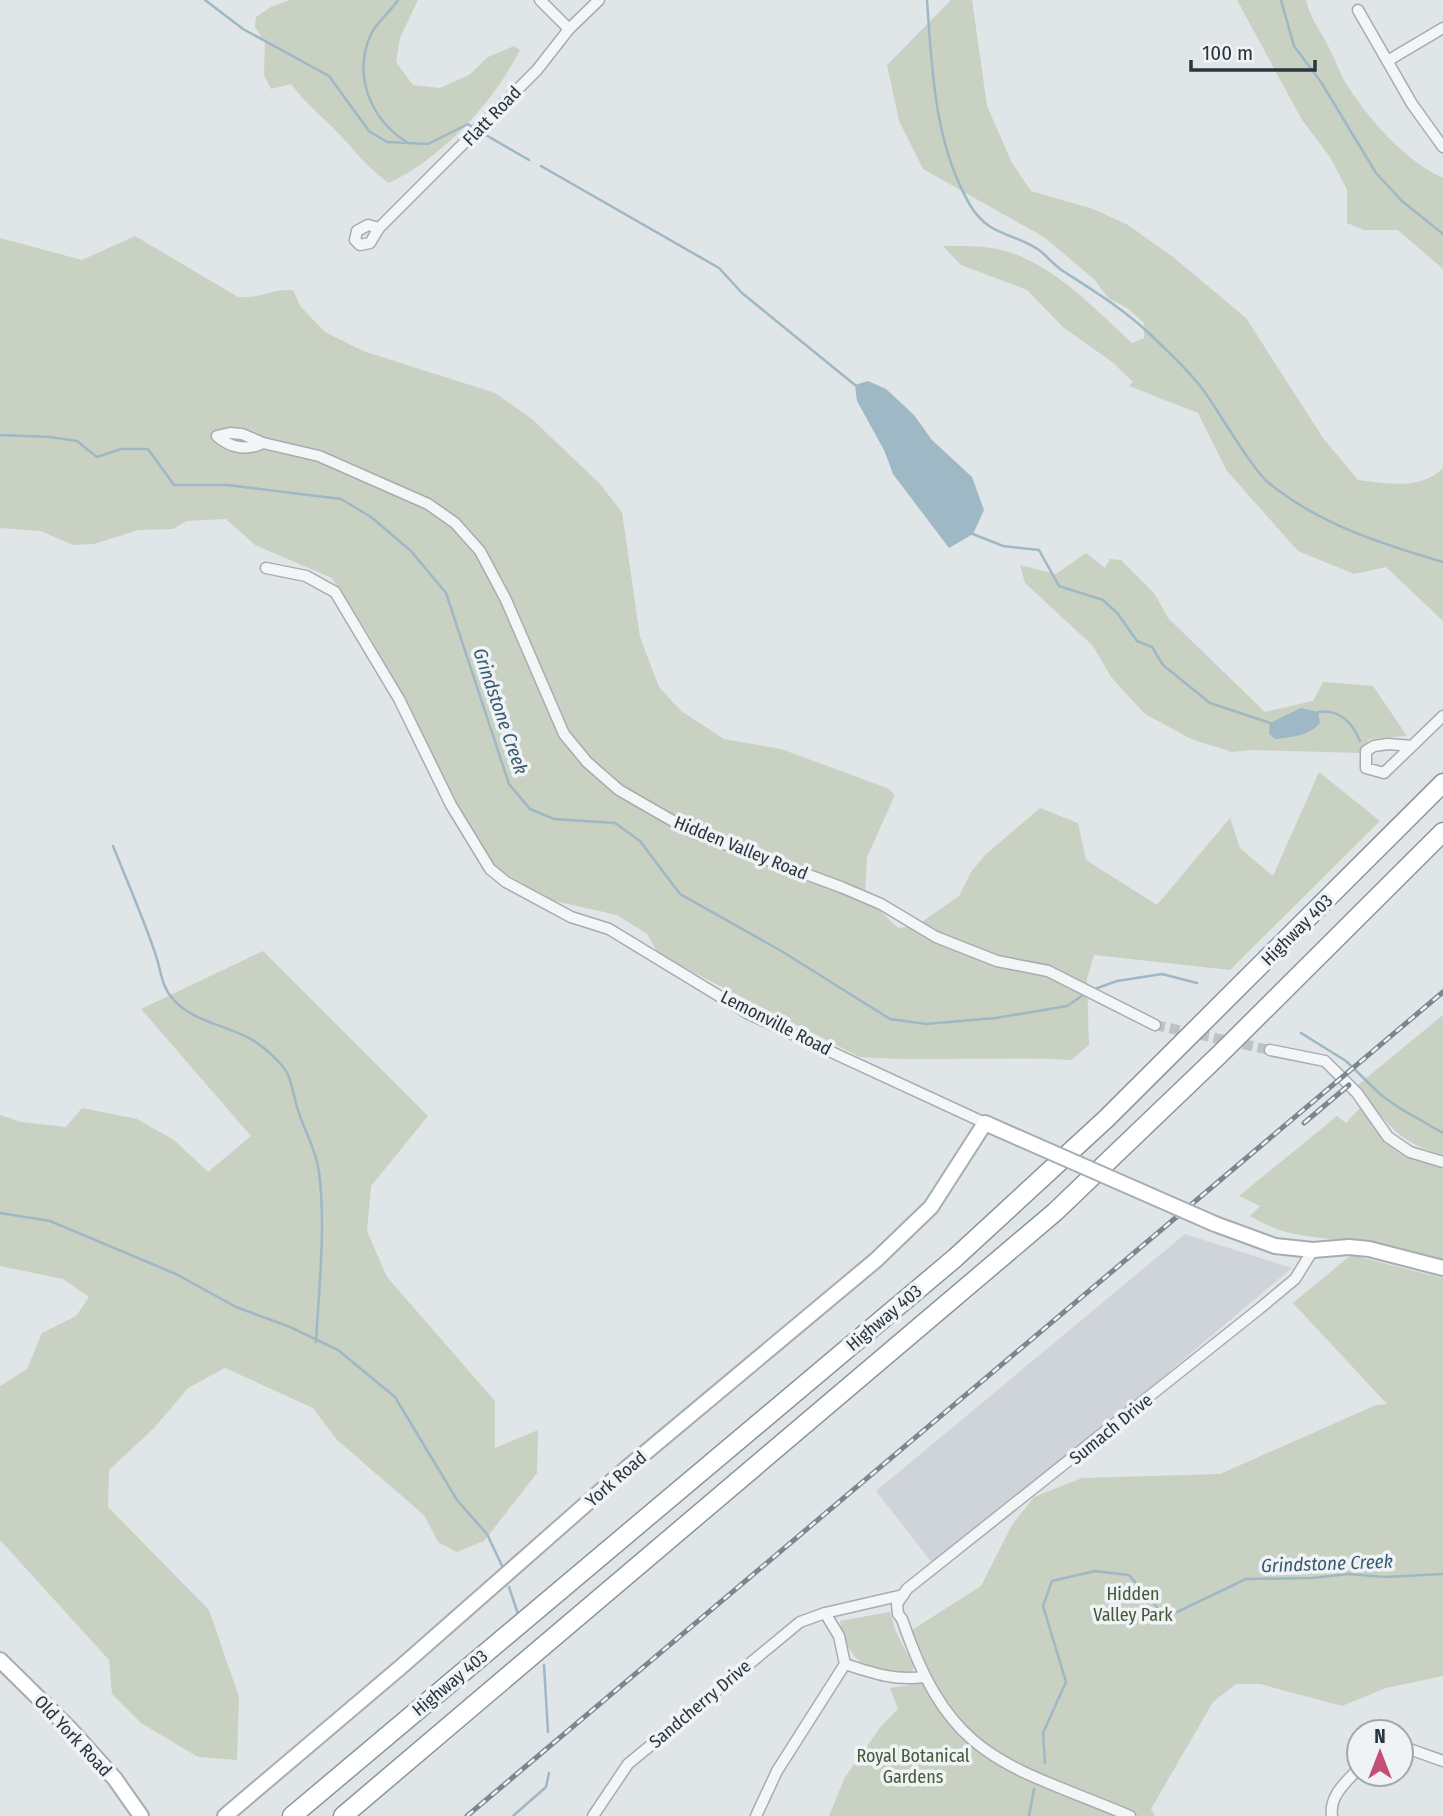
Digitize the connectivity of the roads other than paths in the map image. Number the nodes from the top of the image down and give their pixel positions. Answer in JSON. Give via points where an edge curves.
{"nodes":[{"id":1,"x":540,"y":0,"type":"edge"},
{"id":2,"x":599,"y":0,"type":"edge"},
{"id":3,"x":1358,"y":10,"type":"dead end"},
{"id":4,"x":1443,"y":28,"type":"edge"},
{"id":5,"x":569,"y":29,"type":"junction"},
{"id":6,"x":1389,"y":60,"type":"junction"},
{"id":7,"x":1443,"y":146,"type":"edge"},
{"id":8,"x":379,"y":228,"type":"dead end"},
{"id":9,"x":263,"y":443,"type":"dead end"},
{"id":10,"x":266,"y":568,"type":"dead end"},
{"id":11,"x":1443,"y":716,"type":"edge"},
{"id":12,"x":1412,"y":746,"type":"junction"},
{"id":13,"x":1443,"y":773,"type":"edge"},
{"id":14,"x":1443,"y":783,"type":"edge"},
{"id":15,"x":1443,"y":832,"type":"edge"},
{"id":16,"x":1362,"y":865,"type":"junction"},
{"id":17,"x":1155,"y":1025,"type":"tunnel mouth"},
{"id":18,"x":1270,"y":1050,"type":"tunnel mouth"},
{"id":19,"x":985,"y":1123,"type":"junction"},
{"id":20,"x":1443,"y":1162,"type":"edge"},
{"id":21,"x":1313,"y":1250,"type":"junction"},
{"id":22,"x":1443,"y":1268,"type":"edge"},
{"id":23,"x":902,"y":1597,"type":"junction"},
{"id":24,"x":825,"y":1613,"type":"junction"},
{"id":25,"x":0,"y":1660,"type":"edge"},
{"id":26,"x":845,"y":1664,"type":"junction"},
{"id":27,"x":924,"y":1677,"type":"junction"},
{"id":28,"x":1415,"y":1751,"type":"edge"},
{"id":29,"x":1443,"y":1760,"type":"edge"},
{"id":30,"x":1345,"y":1785,"type":"edge"},
{"id":31,"x":141,"y":1816,"type":"edge"},
{"id":32,"x":225,"y":1816,"type":"edge"},
{"id":33,"x":292,"y":1816,"type":"edge"},
{"id":34,"x":343,"y":1816,"type":"edge"},
{"id":35,"x":593,"y":1816,"type":"edge"},
{"id":36,"x":757,"y":1816,"type":"edge"},
{"id":37,"x":1130,"y":1816,"type":"edge"},
{"id":38,"x":1332,"y":1816,"type":"edge"}],
"edges":[{"from":1,"to":5,"type":"street"},
{"from":2,"to":5,"type":"street","name":"Flatt Road"},
{"from":3,"to":6,"type":"street"},
{"from":4,"to":6,"type":"street"},
{"from":5,"to":8,"type":"street","name":"Flatt Road","via":[[537,70]]},
{"from":6,"to":7,"type":"street","via":[[1412,104]]},
{"from":9,"to":17,"type":"street","name":"Hidden Valley Road","via":[[319,456],[428,504],[455,523],[480,551],[506,600],[564,734],[619,790],[692,832],[841,887],[881,904],[936,937],[997,961],[1048,971]]},
{"from":10,"to":19,"type":"street","name":"Lemonville Road","via":[[306,576],[335,592],[405,711],[451,805],[490,869],[506,882],[571,917],[609,929],[747,1013]]},
{"from":11,"to":12,"type":"street"},
{"from":12,"to":12,"type":"street","via":[[1374,746],[1366,751],[1366,768],[1384,774]]},
{"from":13,"to":16,"type":"highway"},
{"from":14,"to":16,"type":"highway","name":"Highway 403"},
{"from":15,"to":34,"type":"highway","name":"Highway 403","via":[[1055,1212]]},
{"from":16,"to":33,"type":"highway","name":"Highway 403","via":[[1107,1118],[955,1258]]},
{"from":18,"to":20,"type":"street","via":[[1325,1061],[1357,1093],[1388,1137],[1410,1152]]},
{"from":19,"to":21,"type":"street","name":"Lemonville Road","bridge":true,"via":[[1215,1224],[1275,1246]]},
{"from":19,"to":32,"type":"street","name":"York Road","via":[[931,1207],[876,1260],[627,1468]]},
{"from":21,"to":22,"type":"street","name":"Lemonville Road","via":[[1369,1249]]},
{"from":21,"to":23,"type":"street","name":"Sumach Drive","via":[[1294,1279],[1259,1309]]},
{"from":23,"to":24,"type":"street","name":"Sandcherry Drive","via":[[874,1607]]},
{"from":23,"to":27,"type":"street","via":[[898,1614]]},
{"from":24,"to":26,"type":"street","via":[[839,1636]]},
{"from":24,"to":35,"type":"street","name":"Sandcherry Drive","via":[[800,1622],[628,1764]]},
{"from":25,"to":31,"type":"street","name":"Old York Road","via":[[71,1730]]},
{"from":26,"to":27,"type":"street","via":[[898,1679]]},
{"from":26,"to":36,"type":"street","via":[[777,1771]]},
{"from":27,"to":37,"type":"street","via":[[964,1735],[985,1752]]},
{"from":28,"to":29,"type":"street"},
{"from":30,"to":38,"type":"street","via":[[1331,1806]]}]}
